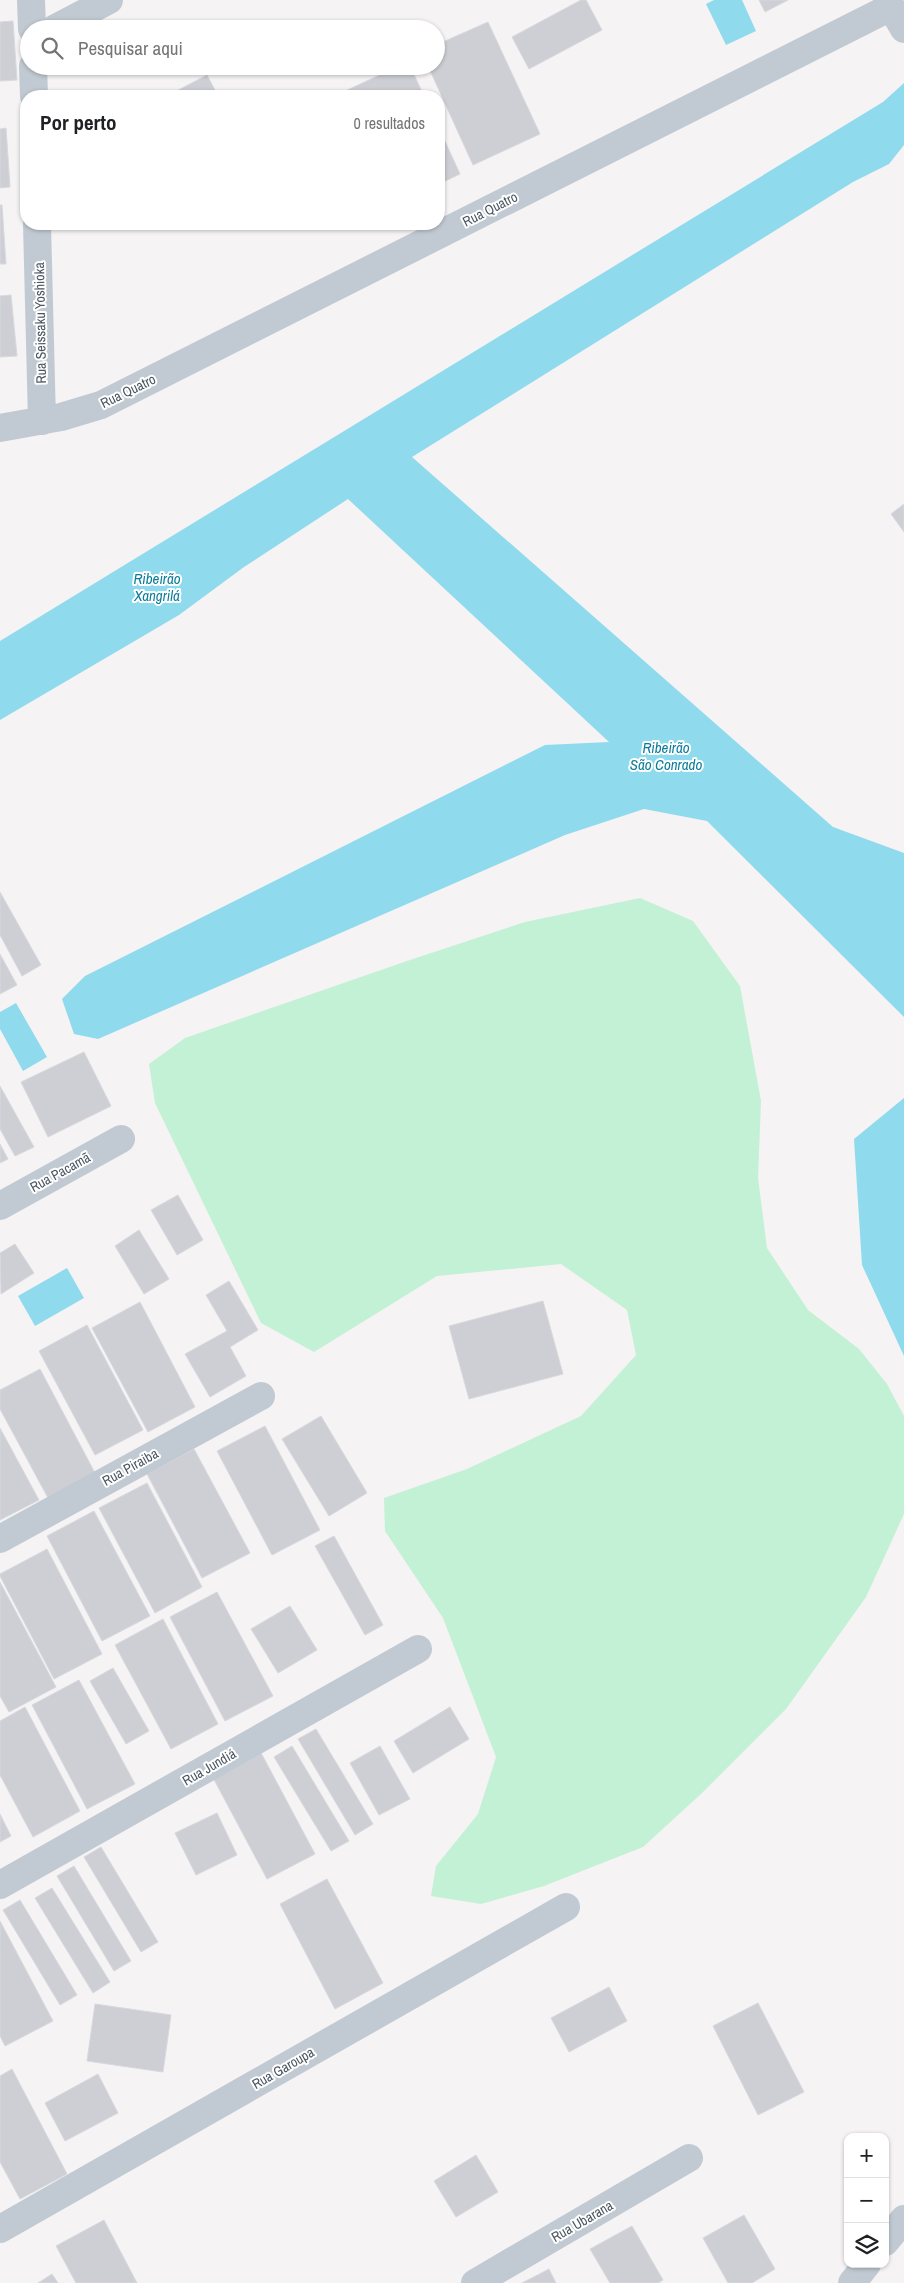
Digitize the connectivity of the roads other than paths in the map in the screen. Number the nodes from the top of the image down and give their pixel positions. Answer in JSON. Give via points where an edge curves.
{"nodes":[{"id":1,"x":31,"y":0,"type":"edge"},
{"id":2,"x":109,"y":0,"type":"edge"},
{"id":3,"x":894,"y":12,"type":"edge"},
{"id":4,"x":32,"y":20,"type":"edge"},
{"id":5,"x":71,"y":20,"type":"edge"},
{"id":6,"x":33,"y":75,"type":"edge"},
{"id":7,"x":34,"y":90,"type":"edge"},
{"id":8,"x":37,"y":230,"type":"edge"},
{"id":9,"x":42,"y":421,"type":"junction"},
{"id":10,"x":0,"y":428,"type":"edge"},
{"id":11,"x":121,"y":1138,"type":"dead end"},
{"id":12,"x":0,"y":1206,"type":"edge"},
{"id":13,"x":261,"y":1396,"type":"dead end"},
{"id":14,"x":0,"y":1539,"type":"edge"},
{"id":15,"x":418,"y":1649,"type":"dead end"},
{"id":16,"x":0,"y":1885,"type":"edge"},
{"id":17,"x":566,"y":1907,"type":"dead end"},
{"id":18,"x":689,"y":2158,"type":"dead end"},
{"id":19,"x":904,"y":2219,"type":"edge"},
{"id":20,"x":0,"y":2229,"type":"edge"},
{"id":21,"x":889,"y":2237,"type":"edge"},
{"id":22,"x":865,"y":2268,"type":"edge"},
{"id":23,"x":475,"y":2283,"type":"edge"},
{"id":24,"x":852,"y":2283,"type":"edge"}],
"edges":[{"from":1,"to":4,"type":"street"},
{"from":2,"to":5,"type":"street"},
{"from":3,"to":9,"type":"street","name":"Rua Quatro","via":[[101,405]]},
{"from":6,"to":7,"type":"street"},
{"from":8,"to":9,"type":"street","name":"Rua Seissaku Yoshioka"},
{"from":9,"to":10,"type":"street","name":"Rua Quatro"},
{"from":11,"to":12,"type":"street","name":"Rua Pacamã"},
{"from":13,"to":14,"type":"street","name":"Rua Piraiba"},
{"from":15,"to":16,"type":"street","name":"Rua Jundiá"},
{"from":17,"to":20,"type":"street","name":"Rua Garoupa"},
{"from":18,"to":23,"type":"street","name":"Rua Ubarana"},
{"from":19,"to":21,"type":"street"},
{"from":22,"to":24,"type":"street"}]}
